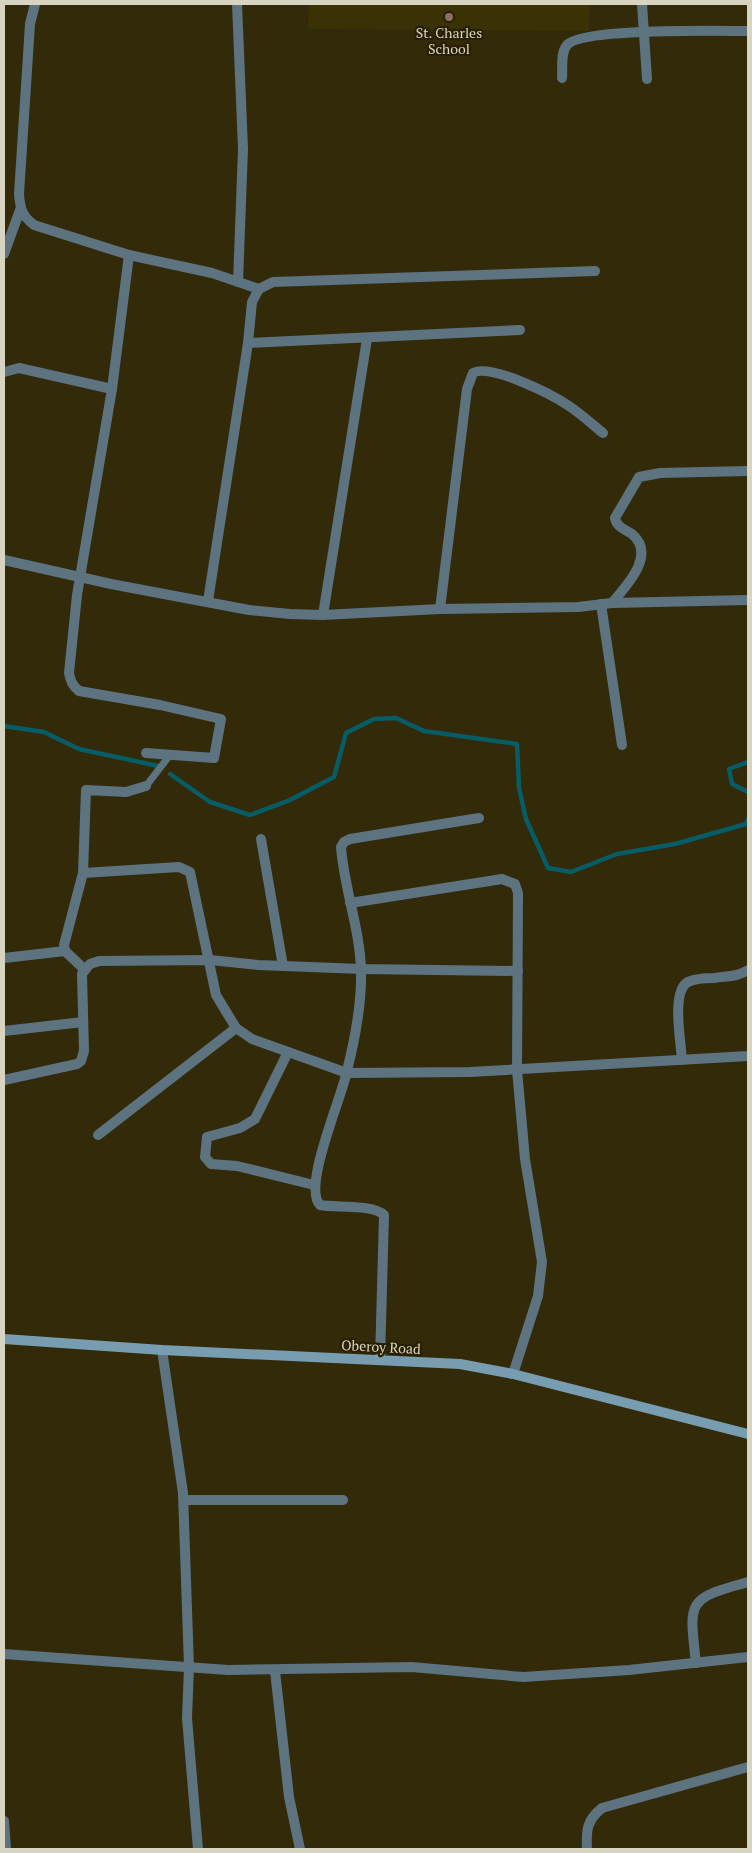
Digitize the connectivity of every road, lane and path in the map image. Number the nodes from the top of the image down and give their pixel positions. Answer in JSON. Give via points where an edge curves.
{"nodes":[{"id":1,"x":36,"y":4,"type":"edge"},
{"id":2,"x":237,"y":4,"type":"edge"},
{"id":3,"x":642,"y":4,"type":"edge"},
{"id":4,"x":748,"y":31,"type":"edge"},
{"id":5,"x":644,"y":33,"type":"junction"},
{"id":6,"x":562,"y":78,"type":"dead end"},
{"id":7,"x":647,"y":79,"type":"dead end"},
{"id":8,"x":20,"y":210,"type":"junction"},
{"id":9,"x":4,"y":254,"type":"edge"},
{"id":10,"x":129,"y":255,"type":"junction"},
{"id":11,"x":595,"y":271,"type":"dead end"},
{"id":12,"x":238,"y":282,"type":"junction"},
{"id":13,"x":258,"y":289,"type":"junction"},
{"id":14,"x":520,"y":330,"type":"dead end"},
{"id":15,"x":367,"y":339,"type":"junction"},
{"id":16,"x":248,"y":343,"type":"junction"},
{"id":17,"x":4,"y":372,"type":"edge"},
{"id":18,"x":112,"y":389,"type":"junction"},
{"id":19,"x":602,"y":433,"type":"dead end"},
{"id":20,"x":748,"y":471,"type":"edge"},
{"id":21,"x":4,"y":560,"type":"edge"},
{"id":22,"x":80,"y":578,"type":"junction"},
{"id":23,"x":748,"y":600,"type":"edge"},
{"id":24,"x":208,"y":601,"type":"junction"},
{"id":25,"x":612,"y":603,"type":"junction"},
{"id":26,"x":601,"y":604,"type":"junction"},
{"id":27,"x":440,"y":609,"type":"junction"},
{"id":28,"x":322,"y":616,"type":"junction"},
{"id":29,"x":622,"y":744,"type":"dead end"},
{"id":30,"x":146,"y":752,"type":"dead end"},
{"id":31,"x":170,"y":755,"type":"junction"},
{"id":32,"x":146,"y":786,"type":"joint"},
{"id":33,"x":479,"y":818,"type":"dead end"},
{"id":34,"x":261,"y":839,"type":"dead end"},
{"id":35,"x":83,"y":873,"type":"junction"},
{"id":36,"x":350,"y":903,"type":"junction"},
{"id":37,"x":65,"y":950,"type":"junction"},
{"id":38,"x":4,"y":958,"type":"edge"},
{"id":39,"x":210,"y":960,"type":"junction"},
{"id":40,"x":283,"y":966,"type":"junction"},
{"id":41,"x":84,"y":969,"type":"junction"},
{"id":42,"x":361,"y":969,"type":"junction"},
{"id":43,"x":748,"y":970,"type":"edge"},
{"id":44,"x":518,"y":971,"type":"junction"},
{"id":45,"x":83,"y":1022,"type":"junction"},
{"id":46,"x":236,"y":1028,"type":"junction"},
{"id":47,"x":4,"y":1031,"type":"edge"},
{"id":48,"x":288,"y":1052,"type":"junction"},
{"id":49,"x":748,"y":1056,"type":"edge"},
{"id":50,"x":682,"y":1060,"type":"junction"},
{"id":51,"x":517,"y":1070,"type":"junction"},
{"id":52,"x":347,"y":1073,"type":"junction"},
{"id":53,"x":4,"y":1080,"type":"edge"},
{"id":54,"x":98,"y":1135,"type":"dead end"},
{"id":55,"x":314,"y":1185,"type":"junction"},
{"id":56,"x":4,"y":1339,"type":"edge"},
{"id":57,"x":162,"y":1350,"type":"junction"},
{"id":58,"x":380,"y":1360,"type":"junction"},
{"id":59,"x":513,"y":1374,"type":"junction"},
{"id":60,"x":748,"y":1434,"type":"edge"},
{"id":61,"x":184,"y":1500,"type":"junction"},
{"id":62,"x":343,"y":1500,"type":"dead end"},
{"id":63,"x":748,"y":1582,"type":"edge"},
{"id":64,"x":4,"y":1654,"type":"edge"},
{"id":65,"x":748,"y":1657,"type":"edge"},
{"id":66,"x":696,"y":1663,"type":"junction"},
{"id":67,"x":189,"y":1667,"type":"junction"},
{"id":68,"x":275,"y":1671,"type":"junction"},
{"id":69,"x":748,"y":1767,"type":"edge"},
{"id":70,"x":4,"y":1821,"type":"edge"},
{"id":71,"x":6,"y":1849,"type":"edge"},
{"id":72,"x":198,"y":1849,"type":"edge"},
{"id":73,"x":300,"y":1849,"type":"edge"},
{"id":74,"x":587,"y":1849,"type":"edge"}],
"edges":[{"from":1,"to":8,"type":"street","via":[[30,24]]},
{"from":2,"to":12,"type":"street","via":[[243,149]]},
{"from":3,"to":5,"type":"street"},
{"from":4,"to":5,"type":"street"},
{"from":5,"to":6,"type":"street","via":[[595,35],[571,41],[564,49]]},
{"from":5,"to":7,"type":"street"},
{"from":8,"to":9,"type":"street"},
{"from":8,"to":10,"type":"street","via":[[34,226]]},
{"from":10,"to":12,"type":"street"},
{"from":10,"to":18,"type":"street"},
{"from":11,"to":13,"type":"street","via":[[273,282]]},
{"from":12,"to":13,"type":"street"},
{"from":13,"to":16,"type":"street","via":[[252,302]]},
{"from":14,"to":15,"type":"street"},
{"from":15,"to":16,"type":"street"},
{"from":15,"to":28,"type":"street"},
{"from":16,"to":24,"type":"street"},
{"from":17,"to":18,"type":"street","via":[[18,368]]},
{"from":18,"to":22,"type":"street"},
{"from":19,"to":27,"type":"street","via":[[570,406],[552,397],[486,370],[474,373],[468,389]]},
{"from":20,"to":25,"type":"street","via":[[649,474],[636,480],[615,518],[638,543],[639,565]]},
{"from":21,"to":22,"type":"street"},
{"from":22,"to":24,"type":"street"},
{"from":22,"to":31,"type":"street","via":[[69,673],[72,685],[79,691],[221,720],[214,758]]},
{"from":23,"to":25,"type":"street"},
{"from":24,"to":28,"type":"street","via":[[249,610]]},
{"from":25,"to":26,"type":"street"},
{"from":26,"to":27,"type":"street"},
{"from":26,"to":29,"type":"street"},
{"from":27,"to":28,"type":"street"},
{"from":30,"to":31,"type":"street"},
{"from":31,"to":32,"type":"lane"},
{"from":32,"to":35,"type":"street","via":[[126,792],[86,790]]},
{"from":33,"to":36,"type":"street","via":[[344,842],[341,847]]},
{"from":34,"to":40,"type":"street"},
{"from":35,"to":37,"type":"street","via":[[64,938]]},
{"from":35,"to":39,"type":"street","via":[[179,867],[190,872]]},
{"from":36,"to":42,"type":"street"},
{"from":36,"to":44,"type":"street","via":[[510,880],[518,893]]},
{"from":37,"to":38,"type":"street"},
{"from":37,"to":41,"type":"street"},
{"from":39,"to":40,"type":"street"},
{"from":39,"to":41,"type":"street","via":[[99,961]]},
{"from":39,"to":46,"type":"street","via":[[216,995]]},
{"from":40,"to":42,"type":"street"},
{"from":41,"to":45,"type":"street"},
{"from":42,"to":44,"type":"street"},
{"from":42,"to":52,"type":"street","via":[[359,1009]]},
{"from":43,"to":50,"type":"street","via":[[737,975],[695,980],[681,988],[678,1005]]},
{"from":44,"to":51,"type":"street"},
{"from":45,"to":47,"type":"street"},
{"from":45,"to":53,"type":"street","via":[[84,1051],[77,1064]]},
{"from":46,"to":48,"type":"street","via":[[252,1039]]},
{"from":46,"to":54,"type":"street"},
{"from":48,"to":52,"type":"street"},
{"from":48,"to":55,"type":"street","via":[[255,1119],[240,1128],[207,1137],[205,1157],[211,1164],[237,1166]]},
{"from":49,"to":50,"type":"street"},
{"from":50,"to":51,"type":"street"},
{"from":51,"to":52,"type":"street"},
{"from":51,"to":59,"type":"street","via":[[527,1168],[542,1262],[538,1296]]},
{"from":52,"to":55,"type":"street"},
{"from":55,"to":58,"type":"street","via":[[314,1196],[320,1205],[365,1208],[384,1215]]},
{"from":56,"to":57,"type":"street","name":"Oberoy Road"},
{"from":57,"to":58,"type":"street","name":"Oberoy Road"},
{"from":57,"to":61,"type":"street"},
{"from":58,"to":59,"type":"street","name":"Oberoy Road","via":[[460,1364]]},
{"from":59,"to":60,"type":"street","name":"Oberoy Road"},
{"from":61,"to":62,"type":"street"},
{"from":61,"to":67,"type":"street"},
{"from":63,"to":66,"type":"street","via":[[706,1595],[692,1610]]},
{"from":64,"to":67,"type":"street"},
{"from":65,"to":66,"type":"street"},
{"from":66,"to":68,"type":"street","via":[[532,1677],[412,1667]]},
{"from":67,"to":68,"type":"street"},
{"from":67,"to":72,"type":"street","via":[[188,1727]]},
{"from":68,"to":73,"type":"street","via":[[289,1797]]},
{"from":69,"to":74,"type":"street","via":[[602,1808],[587,1824]]},
{"from":70,"to":71,"type":"street"}]}
